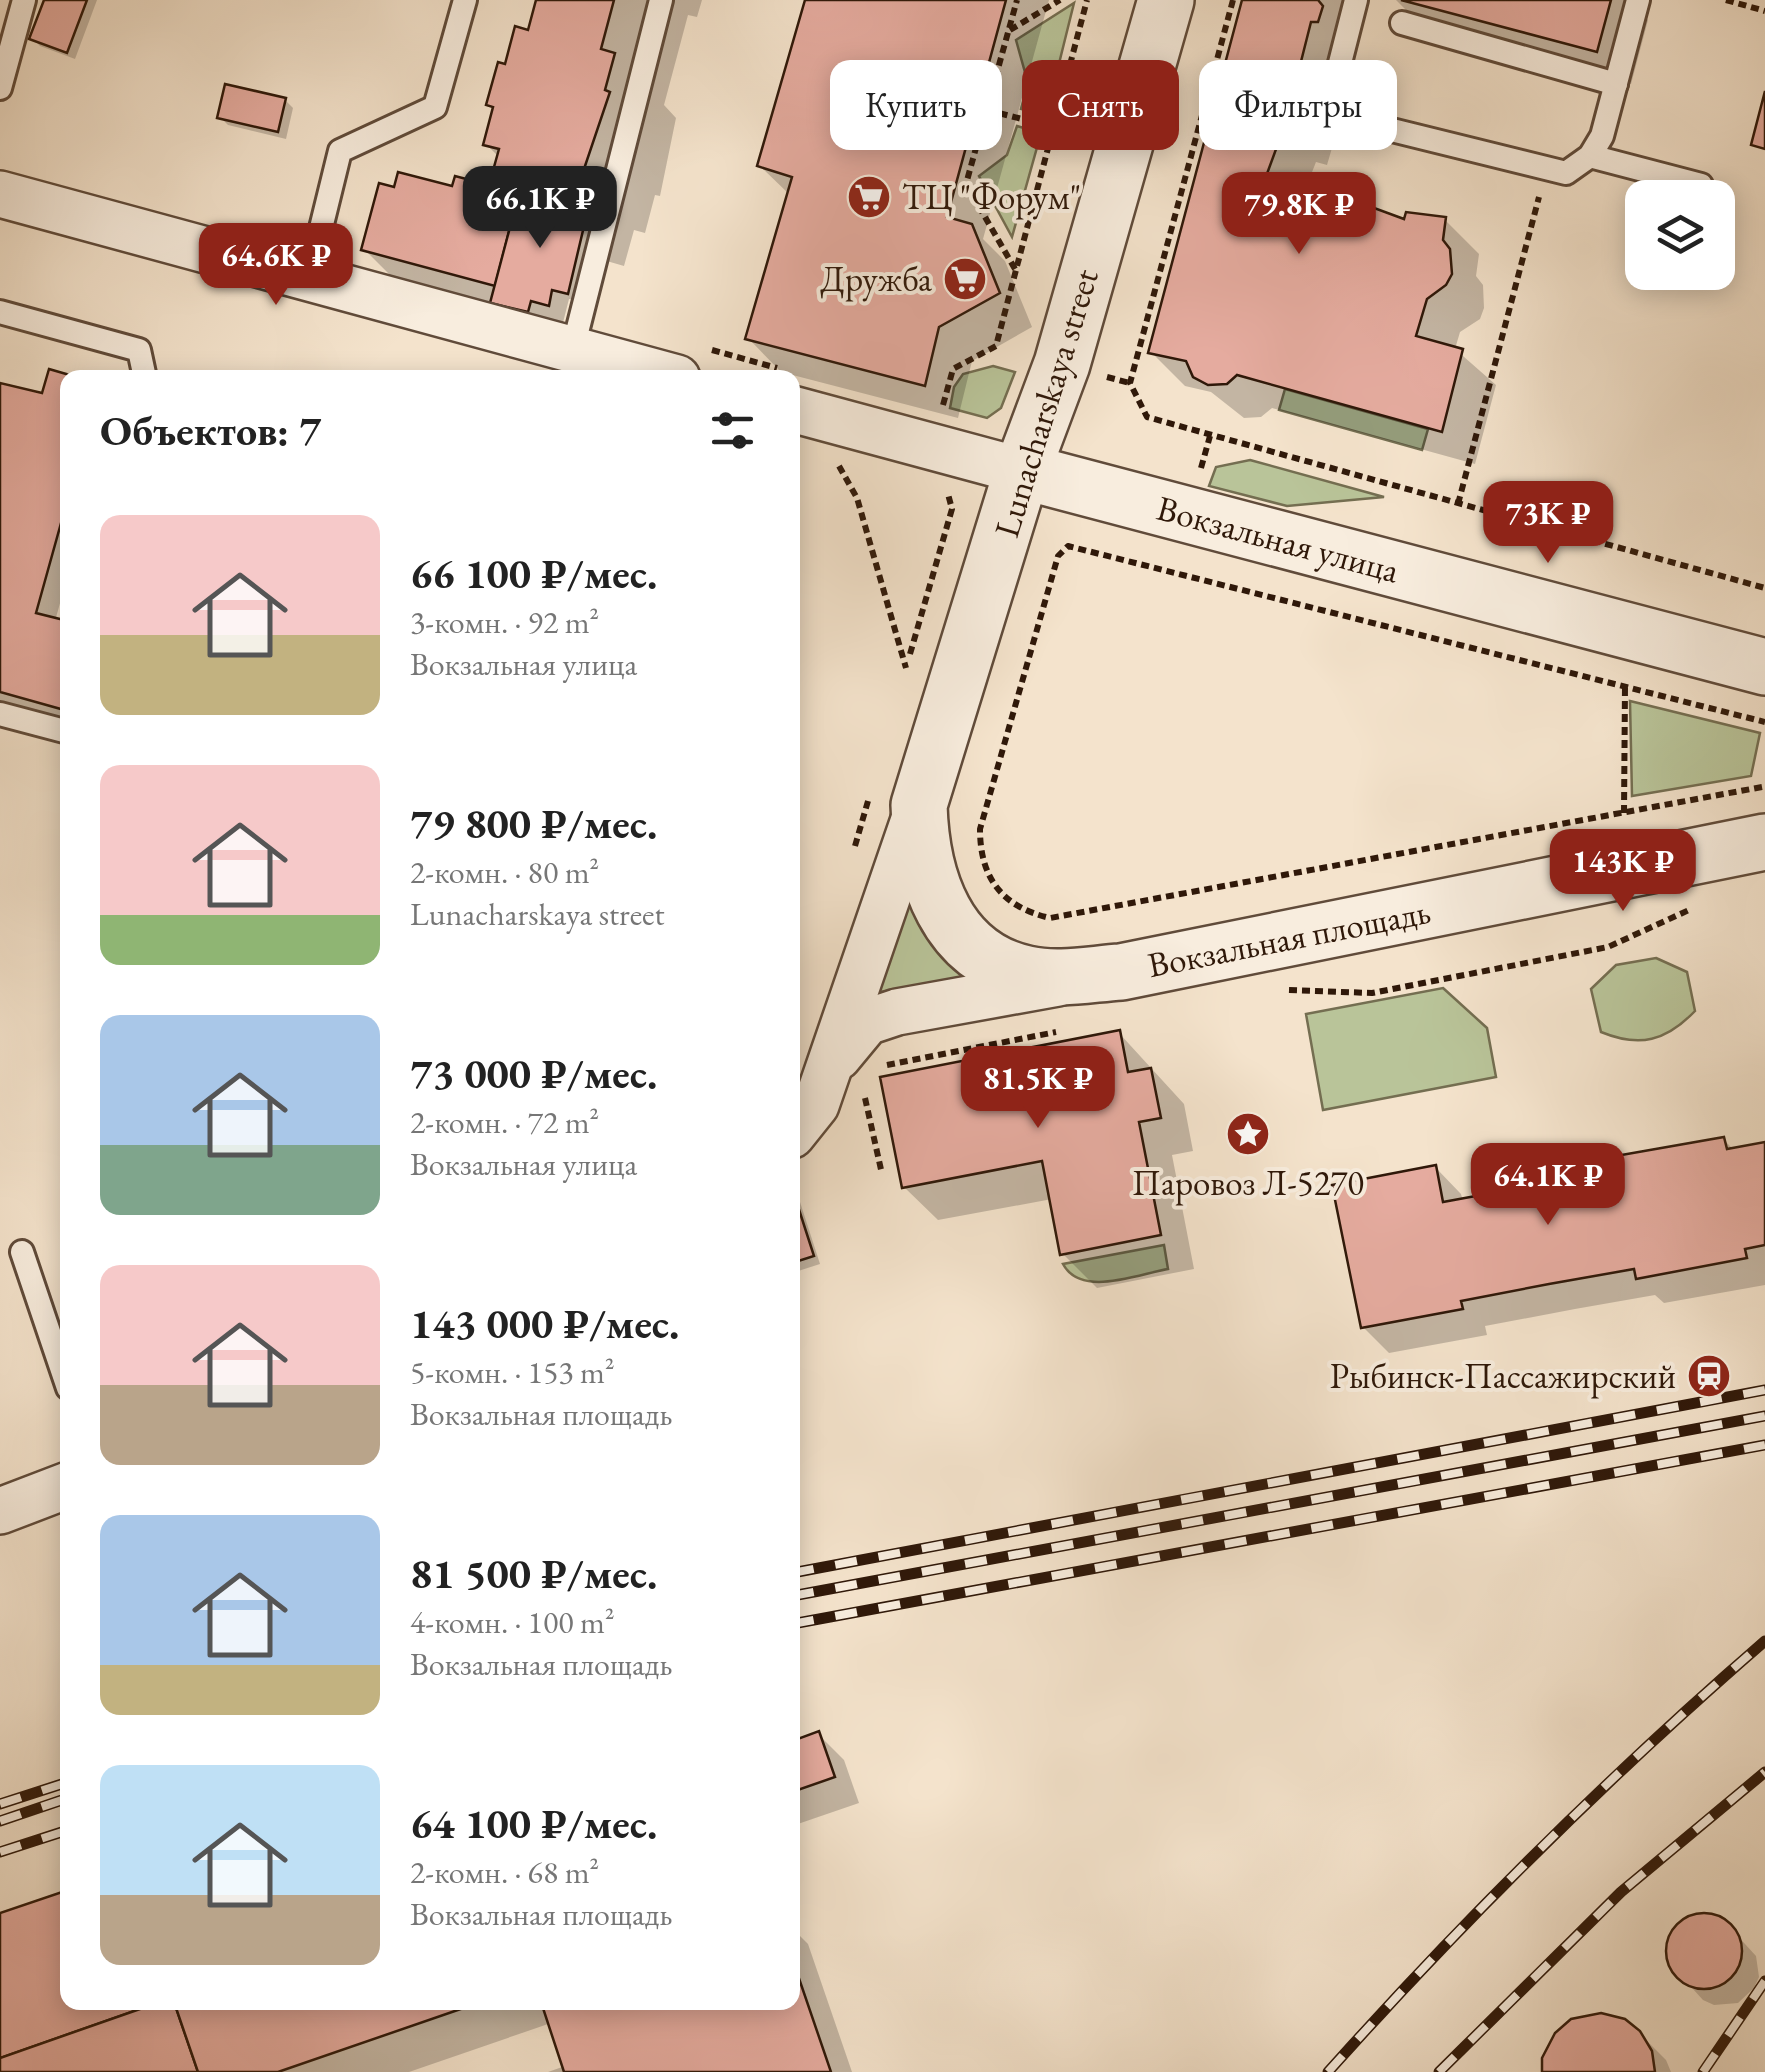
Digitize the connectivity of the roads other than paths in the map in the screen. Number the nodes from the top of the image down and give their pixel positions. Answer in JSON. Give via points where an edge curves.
{"nodes":[{"id":1,"x":24,"y":0,"type":"edge"},
{"id":2,"x":465,"y":0,"type":"edge"},
{"id":3,"x":661,"y":0,"type":"edge"},
{"id":4,"x":1166,"y":0,"type":"edge"},
{"id":5,"x":1356,"y":0,"type":"edge"},
{"id":6,"x":1638,"y":0,"type":"edge"},
{"id":7,"x":8,"y":22,"type":"edge"},
{"id":8,"x":1402,"y":23,"type":"dead end"},
{"id":9,"x":1616,"y":84,"type":"junction"},
{"id":10,"x":0,"y":88,"type":"edge"},
{"id":11,"x":1590,"y":156,"type":"junction"},
{"id":12,"x":1682,"y":180,"type":"edge"},
{"id":13,"x":0,"y":194,"type":"edge"},
{"id":14,"x":309,"y":278,"type":"junction"},
{"id":15,"x":0,"y":312,"type":"edge"},
{"id":16,"x":586,"y":360,"type":"edge"},
{"id":17,"x":689,"y":362,"type":"edge"},
{"id":18,"x":142,"y":370,"type":"edge"},
{"id":19,"x":800,"y":393,"type":"edge"},
{"id":20,"x":1022,"y":470,"type":"junction"},
{"id":21,"x":1765,"y":666,"type":"edge"},
{"id":22,"x":0,"y":714,"type":"edge"},
{"id":23,"x":60,"y":730,"type":"edge"},
{"id":24,"x":920,"y":805,"type":"junction"},
{"id":25,"x":1749,"y":842,"type":"edge"},
{"id":26,"x":1121,"y":972,"type":"junction"},
{"id":27,"x":847,"y":1078,"type":"junction"},
{"id":28,"x":800,"y":1125,"type":"edge"},
{"id":29,"x":22,"y":1252,"type":"dead end"},
{"id":30,"x":60,"y":1364,"type":"edge"},
{"id":31,"x":60,"y":1488,"type":"edge"},
{"id":32,"x":0,"y":1511,"type":"edge"}],
"edges":[{"from":1,"to":7,"type":"lane"},
{"from":2,"to":14,"type":"lane","via":[[435,107],[340,150]]},
{"from":3,"to":16,"type":"lane"},
{"from":4,"to":20,"type":"street","name":"Lunacharskaya street","via":[[1062,364]]},
{"from":5,"to":11,"type":"lane","via":[[1326,114],[1546,172],[1566,173]]},
{"from":6,"to":9,"type":"lane"},
{"from":7,"to":10,"type":"lane"},
{"from":8,"to":9,"type":"lane"},
{"from":9,"to":11,"type":"lane"},
{"from":11,"to":12,"type":"lane"},
{"from":13,"to":14,"type":"street"},
{"from":14,"to":16,"type":"street"},
{"from":15,"to":18,"type":"lane","via":[[138,350]]},
{"from":16,"to":17,"type":"street"},
{"from":19,"to":20,"type":"street","name":"Вокзальная улица"},
{"from":20,"to":21,"type":"street","name":"Вокзальная улица"},
{"from":20,"to":24,"type":"street","name":"Lunacharskaya street"},
{"from":22,"to":23,"type":"lane"},
{"from":24,"to":26,"type":"street","name":"Вокзальная площадь","via":[[920,846],[934,896],[972,948],[1026,974]]},
{"from":24,"to":27,"type":"street"},
{"from":25,"to":26,"type":"street","name":"Вокзальная площадь"},
{"from":26,"to":27,"type":"street","via":[[868,1022]]},
{"from":27,"to":28,"type":"street"},
{"from":29,"to":30,"type":"lane"},
{"from":31,"to":32,"type":"street"}]}
